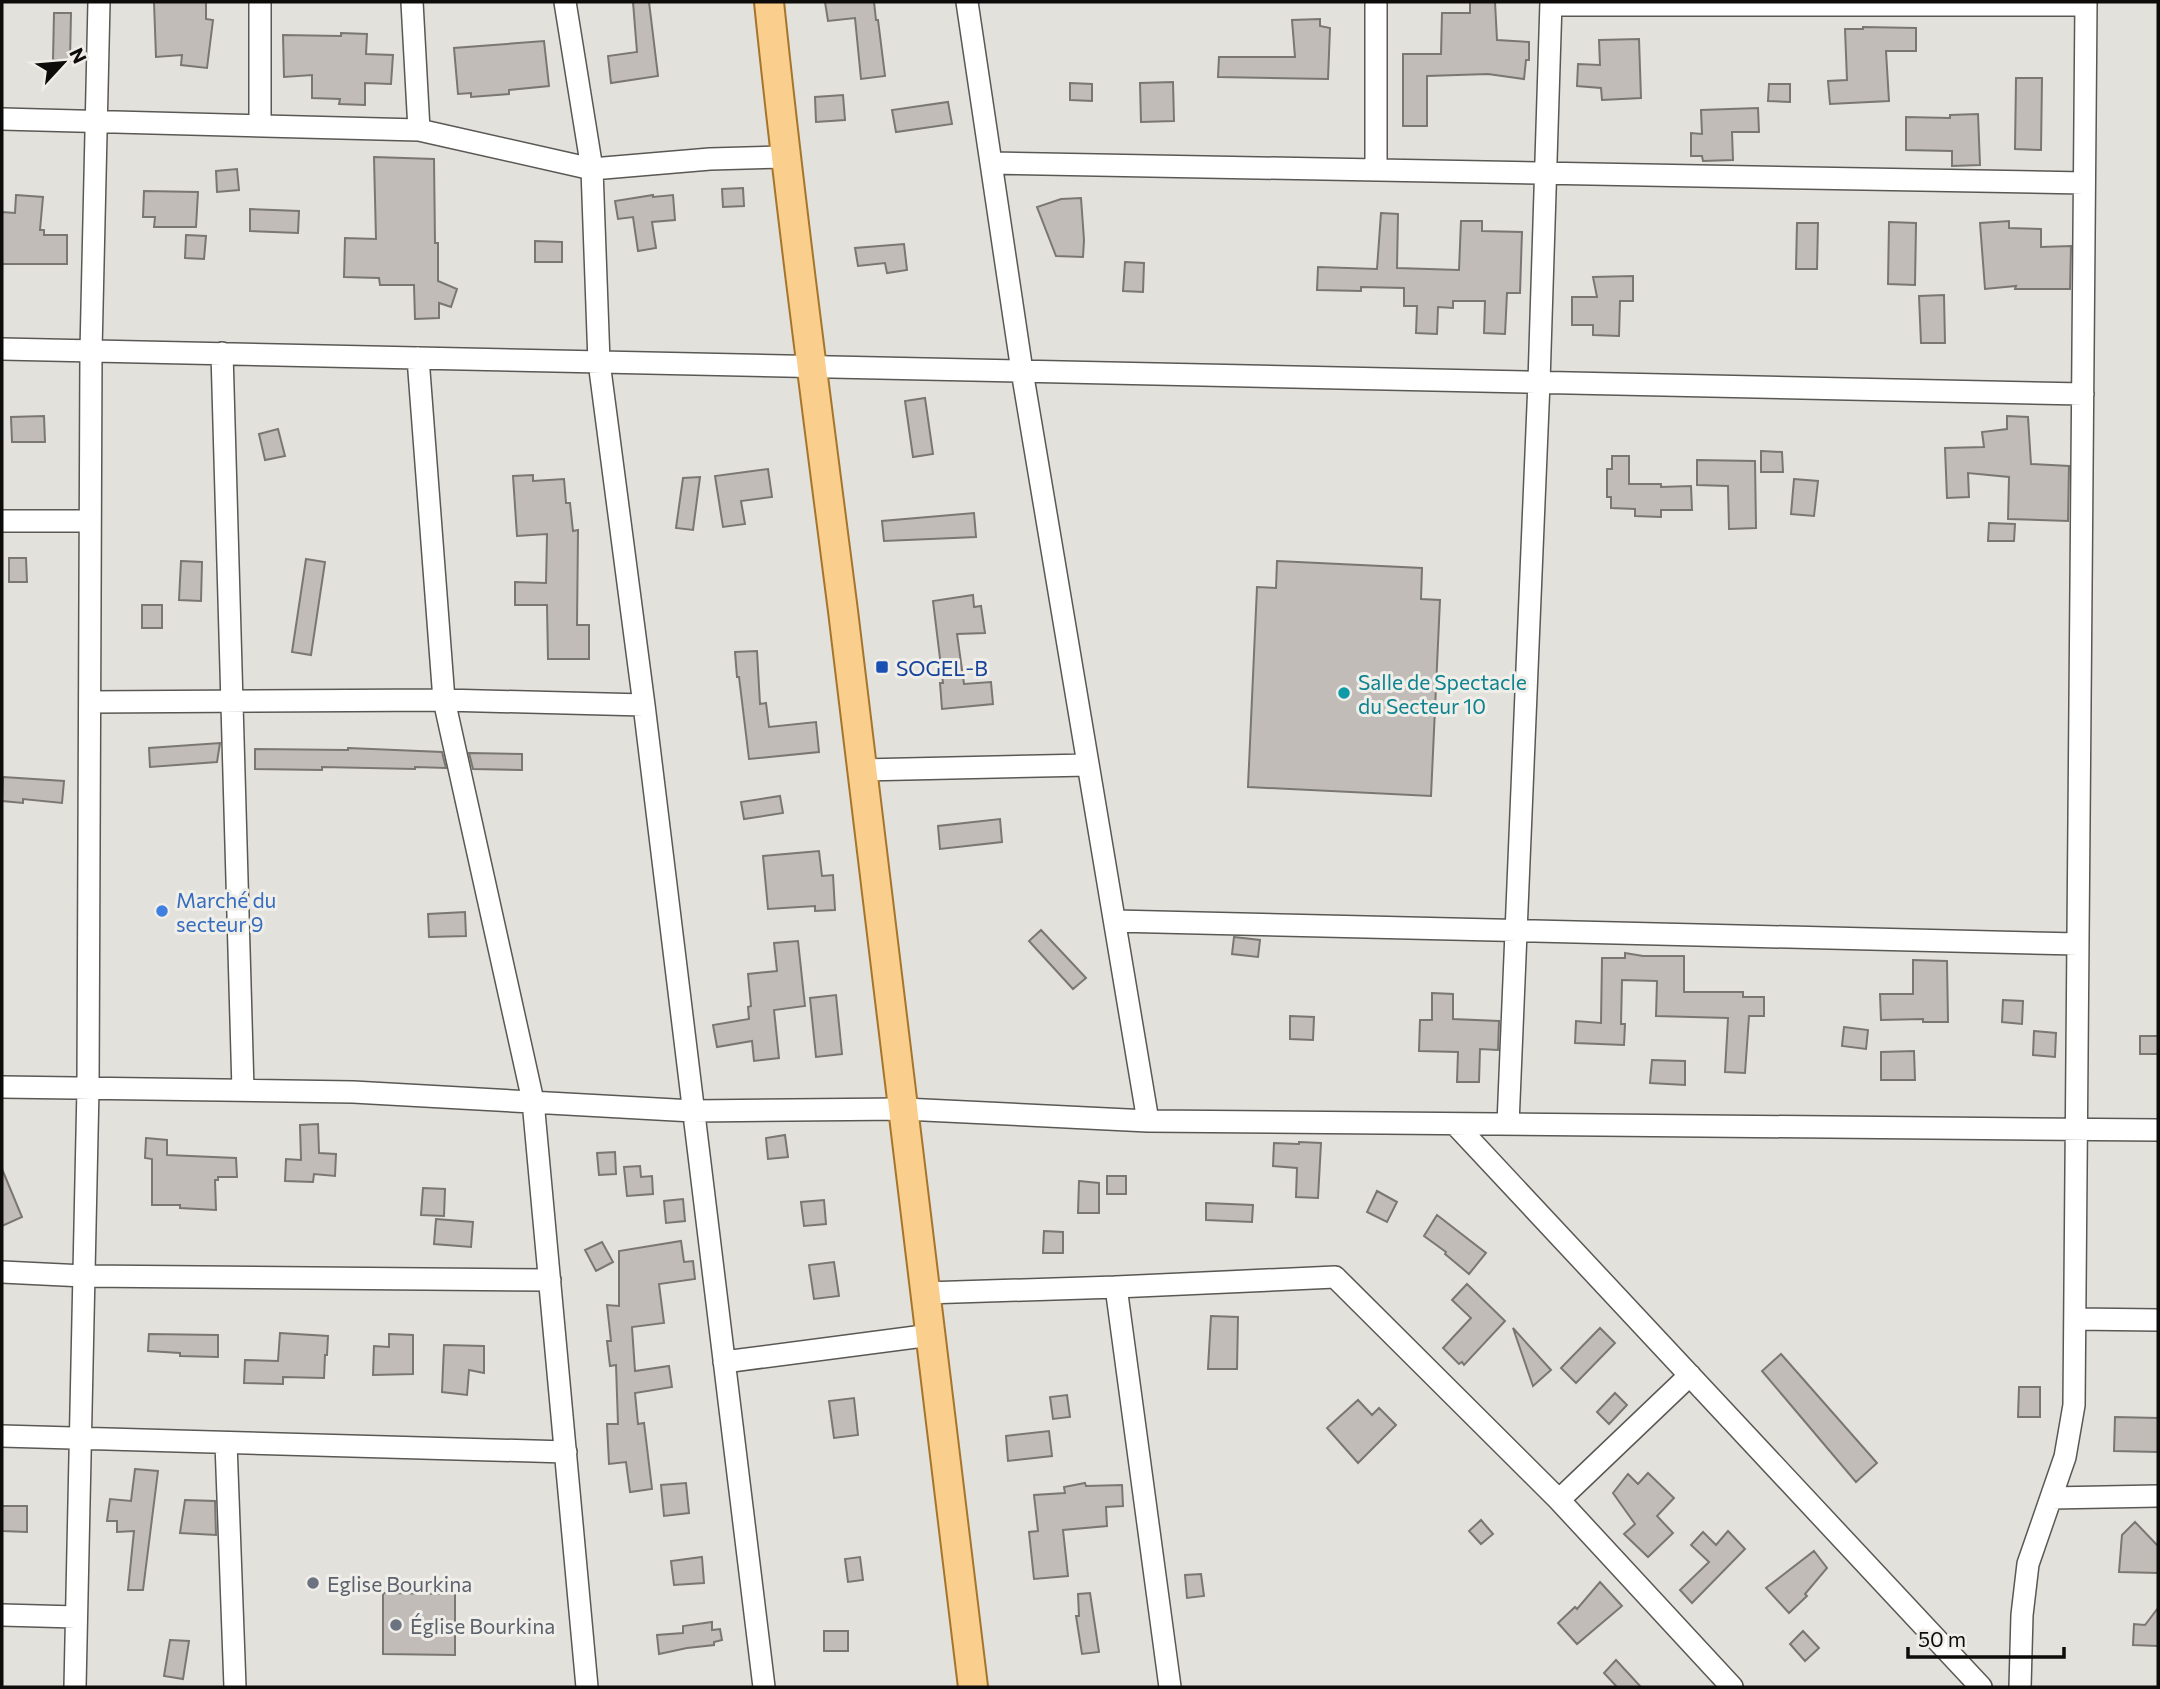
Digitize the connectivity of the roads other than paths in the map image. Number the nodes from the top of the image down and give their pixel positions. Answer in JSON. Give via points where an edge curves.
{"nodes":[{"id":1,"x":99,"y":2,"type":"edge"},
{"id":2,"x":260,"y":2,"type":"edge"},
{"id":3,"x":412,"y":2,"type":"edge"},
{"id":4,"x":565,"y":2,"type":"edge"},
{"id":5,"x":769,"y":2,"type":"edge"},
{"id":6,"x":967,"y":2,"type":"edge"},
{"id":7,"x":1376,"y":2,"type":"edge"},
{"id":8,"x":1551,"y":3,"type":"edge"},
{"id":9,"x":2086,"y":4,"type":"edge"},
{"id":10,"x":2,"y":119,"type":"edge"},
{"id":11,"x":96,"y":121,"type":"junction"},
{"id":12,"x":260,"y":126,"type":"junction"},
{"id":13,"x":419,"y":130,"type":"junction"},
{"id":14,"x":785,"y":157,"type":"junction"},
{"id":15,"x":992,"y":163,"type":"junction"},
{"id":16,"x":592,"y":169,"type":"junction"},
{"id":17,"x":1376,"y":170,"type":"junction"},
{"id":18,"x":1547,"y":173,"type":"junction"},
{"id":19,"x":2084,"y":183,"type":"junction"},
{"id":20,"x":2,"y":349,"type":"edge"},
{"id":21,"x":91,"y":351,"type":"junction"},
{"id":22,"x":222,"y":354,"type":"junction"},
{"id":23,"x":418,"y":358,"type":"junction"},
{"id":24,"x":599,"y":362,"type":"junction"},
{"id":25,"x":813,"y":368,"type":"junction"},
{"id":26,"x":1022,"y":371,"type":"junction"},
{"id":27,"x":1539,"y":382,"type":"junction"},
{"id":28,"x":2083,"y":394,"type":"junction"},
{"id":29,"x":2,"y":521,"type":"edge"},
{"id":30,"x":90,"y":521,"type":"junction"},
{"id":31,"x":444,"y":700,"type":"junction"},
{"id":32,"x":232,"y":701,"type":"junction"},
{"id":33,"x":90,"y":702,"type":"junction"},
{"id":34,"x":643,"y":705,"type":"junction"},
{"id":35,"x":1088,"y":765,"type":"junction"},
{"id":36,"x":862,"y":771,"type":"junction"},
{"id":37,"x":1115,"y":921,"type":"junction"},
{"id":38,"x":1516,"y":930,"type":"junction"},
{"id":39,"x":2078,"y":944,"type":"junction"},
{"id":40,"x":2,"y":1087,"type":"edge"},
{"id":41,"x":88,"y":1088,"type":"junction"},
{"id":42,"x":243,"y":1090,"type":"junction"},
{"id":43,"x":533,"y":1101,"type":"junction"},
{"id":44,"x":904,"y":1109,"type":"junction"},
{"id":45,"x":693,"y":1111,"type":"junction"},
{"id":46,"x":1148,"y":1121,"type":"junction"},
{"id":47,"x":1455,"y":1124,"type":"junction"},
{"id":48,"x":1508,"y":1124,"type":"junction"},
{"id":49,"x":2076,"y":1129,"type":"junction"},
{"id":50,"x":2158,"y":1130,"type":"edge"},
{"id":51,"x":2,"y":1272,"type":"edge"},
{"id":52,"x":84,"y":1276,"type":"junction"},
{"id":53,"x":550,"y":1280,"type":"junction"},
{"id":54,"x":1116,"y":1287,"type":"junction"},
{"id":55,"x":925,"y":1293,"type":"junction"},
{"id":56,"x":2075,"y":1320,"type":"junction"},
{"id":57,"x":2158,"y":1320,"type":"edge"},
{"id":58,"x":931,"y":1335,"type":"junction"},
{"id":59,"x":724,"y":1362,"type":"junction"},
{"id":60,"x":1690,"y":1375,"type":"junction"},
{"id":61,"x":2,"y":1436,"type":"edge"},
{"id":62,"x":80,"y":1438,"type":"junction"},
{"id":63,"x":226,"y":1443,"type":"junction"},
{"id":64,"x":566,"y":1452,"type":"junction"},
{"id":65,"x":2158,"y":1496,"type":"edge"},
{"id":66,"x":2051,"y":1497,"type":"junction"},
{"id":67,"x":1559,"y":1500,"type":"junction"},
{"id":68,"x":2,"y":1615,"type":"edge"},
{"id":69,"x":76,"y":1617,"type":"junction"},
{"id":70,"x":75,"y":1687,"type":"edge"},
{"id":71,"x":235,"y":1687,"type":"edge"},
{"id":72,"x":587,"y":1687,"type":"edge"},
{"id":73,"x":764,"y":1687,"type":"edge"},
{"id":74,"x":973,"y":1687,"type":"edge"},
{"id":75,"x":1170,"y":1687,"type":"edge"},
{"id":76,"x":1732,"y":1687,"type":"edge"},
{"id":77,"x":1981,"y":1687,"type":"edge"},
{"id":78,"x":2020,"y":1687,"type":"edge"}],
"edges":[{"from":1,"to":11,"type":"street"},
{"from":2,"to":12,"type":"street"},
{"from":3,"to":13,"type":"street"},
{"from":4,"to":16,"type":"street"},
{"from":5,"to":14,"type":"main road"},
{"from":6,"to":15,"type":"street"},
{"from":7,"to":17,"type":"street"},
{"from":8,"to":9,"type":"street"},
{"from":8,"to":18,"type":"street"},
{"from":9,"to":19,"type":"street"},
{"from":10,"to":11,"type":"street"},
{"from":11,"to":12,"type":"street"},
{"from":11,"to":21,"type":"street"},
{"from":12,"to":13,"type":"street"},
{"from":13,"to":16,"type":"street"},
{"from":14,"to":16,"type":"street"},
{"from":14,"to":25,"type":"main road"},
{"from":15,"to":17,"type":"street"},
{"from":15,"to":26,"type":"street"},
{"from":16,"to":24,"type":"street"},
{"from":17,"to":18,"type":"street"},
{"from":18,"to":19,"type":"street"},
{"from":18,"to":27,"type":"street"},
{"from":19,"to":28,"type":"street"},
{"from":20,"to":21,"type":"street"},
{"from":21,"to":22,"type":"street"},
{"from":21,"to":30,"type":"street"},
{"from":22,"to":23,"type":"street"},
{"from":22,"to":32,"type":"street"},
{"from":23,"to":24,"type":"street"},
{"from":23,"to":31,"type":"street"},
{"from":24,"to":25,"type":"street"},
{"from":24,"to":34,"type":"street"},
{"from":25,"to":26,"type":"street"},
{"from":25,"to":36,"type":"main road"},
{"from":26,"to":27,"type":"street"},
{"from":26,"to":35,"type":"street"},
{"from":27,"to":28,"type":"street"},
{"from":27,"to":38,"type":"street"},
{"from":28,"to":39,"type":"street"},
{"from":29,"to":30,"type":"street"},
{"from":30,"to":33,"type":"street"},
{"from":31,"to":32,"type":"street"},
{"from":31,"to":34,"type":"street"},
{"from":31,"to":43,"type":"street"},
{"from":32,"to":33,"type":"street"},
{"from":32,"to":42,"type":"street"},
{"from":33,"to":41,"type":"street"},
{"from":34,"to":45,"type":"street"},
{"from":35,"to":36,"type":"street"},
{"from":35,"to":37,"type":"street"},
{"from":36,"to":44,"type":"main road"},
{"from":37,"to":38,"type":"street"},
{"from":37,"to":46,"type":"street"},
{"from":38,"to":39,"type":"street"},
{"from":38,"to":48,"type":"street"},
{"from":39,"to":49,"type":"street"},
{"from":40,"to":41,"type":"street"},
{"from":41,"to":42,"type":"street"},
{"from":41,"to":52,"type":"street"},
{"from":42,"to":43,"type":"street"},
{"from":43,"to":45,"type":"street"},
{"from":43,"to":53,"type":"street"},
{"from":44,"to":45,"type":"street"},
{"from":44,"to":46,"type":"street"},
{"from":44,"to":55,"type":"main road"},
{"from":45,"to":59,"type":"street"},
{"from":46,"to":47,"type":"street"},
{"from":47,"to":48,"type":"street"},
{"from":47,"to":60,"type":"street"},
{"from":48,"to":49,"type":"street"},
{"from":49,"to":50,"type":"street"},
{"from":49,"to":56,"type":"street"},
{"from":51,"to":52,"type":"street"},
{"from":52,"to":53,"type":"street"},
{"from":52,"to":62,"type":"street"},
{"from":53,"to":64,"type":"street"},
{"from":54,"to":55,"type":"street"},
{"from":54,"to":67,"type":"street","via":[[1335,1277]]},
{"from":54,"to":75,"type":"street"},
{"from":55,"to":58,"type":"main road"},
{"from":56,"to":57,"type":"street"},
{"from":56,"to":66,"type":"street","via":[[2074,1405],[2065,1457]]},
{"from":58,"to":59,"type":"street"},
{"from":58,"to":74,"type":"main road"},
{"from":59,"to":73,"type":"street"},
{"from":60,"to":67,"type":"street"},
{"from":60,"to":77,"type":"street"},
{"from":61,"to":62,"type":"street"},
{"from":62,"to":63,"type":"street"},
{"from":62,"to":69,"type":"street"},
{"from":63,"to":64,"type":"street"},
{"from":63,"to":71,"type":"street"},
{"from":64,"to":72,"type":"street"},
{"from":65,"to":66,"type":"street"},
{"from":66,"to":78,"type":"street","via":[[2028,1564]]},
{"from":67,"to":76,"type":"street"},
{"from":68,"to":69,"type":"street"},
{"from":69,"to":70,"type":"street"}]}
